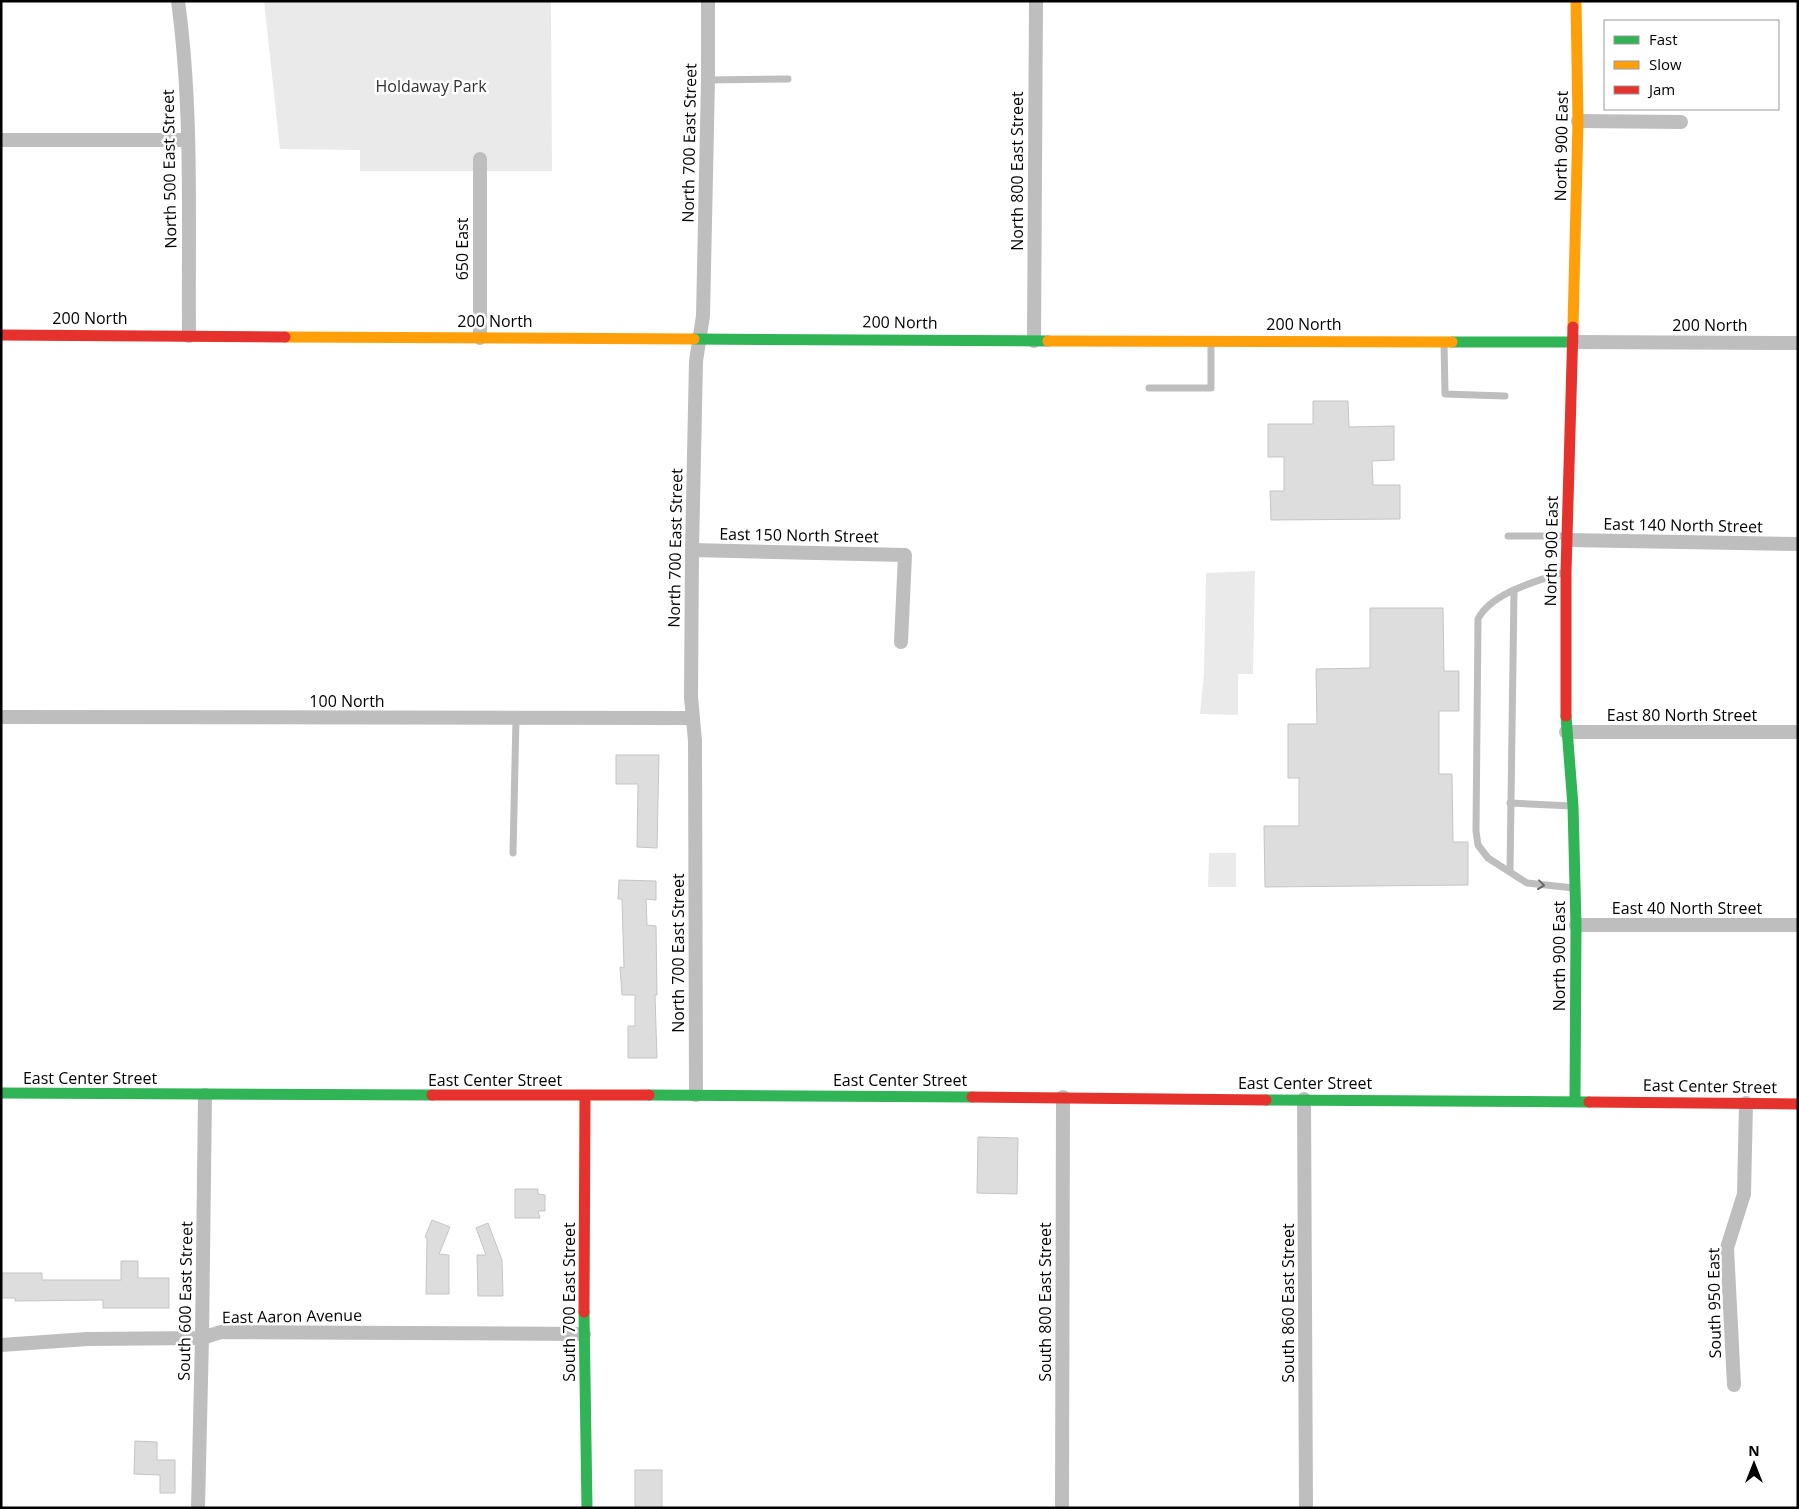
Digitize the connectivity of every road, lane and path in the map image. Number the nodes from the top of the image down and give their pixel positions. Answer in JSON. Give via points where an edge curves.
{"nodes":[{"id":1,"x":178,"y":1,"type":"edge"},
{"id":2,"x":708,"y":1,"type":"edge"},
{"id":3,"x":1036,"y":1,"type":"edge"},
{"id":4,"x":1576,"y":1,"type":"edge"},
{"id":5,"x":788,"y":79,"type":"dead end"},
{"id":6,"x":708,"y":80,"type":"junction"},
{"id":7,"x":1578,"y":121,"type":"junction"},
{"id":8,"x":1681,"y":122,"type":"dead end"},
{"id":9,"x":1,"y":140,"type":"edge"},
{"id":10,"x":188,"y":140,"type":"junction"},
{"id":11,"x":480,"y":159,"type":"dead end"},
{"id":12,"x":1,"y":335,"type":"edge"},
{"id":13,"x":189,"y":336,"type":"junction"},
{"id":14,"x":480,"y":338,"type":"junction"},
{"id":15,"x":698,"y":338,"type":"junction"},
{"id":16,"x":1034,"y":341,"type":"junction"},
{"id":17,"x":1211,"y":342,"type":"junction"},
{"id":18,"x":1444,"y":342,"type":"junction"},
{"id":19,"x":1573,"y":342,"type":"junction"},
{"id":20,"x":1798,"y":343,"type":"edge"},
{"id":21,"x":1149,"y":388,"type":"dead end"},
{"id":22,"x":1505,"y":396,"type":"dead end"},
{"id":23,"x":1508,"y":536,"type":"dead end"},
{"id":24,"x":1568,"y":538,"type":"junction"},
{"id":25,"x":1798,"y":544,"type":"edge"},
{"id":26,"x":692,"y":550,"type":"junction"},
{"id":27,"x":1566,"y":572,"type":"junction"},
{"id":28,"x":1514,"y":591,"type":"junction"},
{"id":29,"x":901,"y":642,"type":"dead end"},
{"id":30,"x":1,"y":717,"type":"edge"},
{"id":31,"x":692,"y":718,"type":"junction"},
{"id":32,"x":516,"y":719,"type":"junction"},
{"id":33,"x":1566,"y":732,"type":"junction"},
{"id":34,"x":1798,"y":732,"type":"edge"},
{"id":35,"x":1510,"y":803,"type":"junction"},
{"id":36,"x":1574,"y":806,"type":"junction"},
{"id":37,"x":513,"y":852,"type":"dead end"},
{"id":38,"x":1510,"y":871,"type":"junction"},
{"id":39,"x":1575,"y":888,"type":"junction"},
{"id":40,"x":1576,"y":925,"type":"junction"},
{"id":41,"x":1798,"y":925,"type":"edge"},
{"id":42,"x":1,"y":1093,"type":"edge"},
{"id":43,"x":205,"y":1095,"type":"junction"},
{"id":44,"x":696,"y":1095,"type":"junction"},
{"id":45,"x":586,"y":1096,"type":"junction"},
{"id":46,"x":1063,"y":1097,"type":"junction"},
{"id":47,"x":1304,"y":1099,"type":"junction"},
{"id":48,"x":1575,"y":1101,"type":"junction"},
{"id":49,"x":1746,"y":1103,"type":"junction"},
{"id":50,"x":1798,"y":1104,"type":"edge"},
{"id":51,"x":584,"y":1334,"type":"junction"},
{"id":52,"x":202,"y":1338,"type":"junction"},
{"id":53,"x":1,"y":1345,"type":"edge"},
{"id":54,"x":1734,"y":1385,"type":"dead end"},
{"id":55,"x":198,"y":1508,"type":"edge"},
{"id":56,"x":587,"y":1508,"type":"edge"},
{"id":57,"x":1062,"y":1508,"type":"edge"},
{"id":58,"x":1306,"y":1508,"type":"edge"}],
"edges":[{"from":1,"to":10,"type":"street","name":"North 500 East Street"},
{"from":2,"to":6,"type":"street","name":"North 700 East Street"},
{"from":3,"to":16,"type":"street","name":"North 800 East Street"},
{"from":4,"to":7,"type":"street","name":"North 900 East"},
{"from":5,"to":6,"type":"lane"},
{"from":6,"to":15,"type":"street","name":"North 700 East Street","via":[[703,316]]},
{"from":7,"to":8,"type":"street"},
{"from":7,"to":19,"type":"street","name":"North 900 East"},
{"from":9,"to":10,"type":"street"},
{"from":10,"to":13,"type":"street","name":"North 500 East Street"},
{"from":11,"to":14,"type":"street","name":"650 East"},
{"from":12,"to":13,"type":"street","name":"200 North"},
{"from":13,"to":14,"type":"street","name":"200 North"},
{"from":14,"to":15,"type":"street","name":"200 North"},
{"from":15,"to":16,"type":"street","name":"200 North"},
{"from":15,"to":26,"type":"street","name":"North 700 East Street"},
{"from":16,"to":17,"type":"street","name":"200 North"},
{"from":17,"to":18,"type":"street","name":"200 North"},
{"from":17,"to":21,"type":"lane","via":[[1211,388]]},
{"from":18,"to":19,"type":"street","name":"200 North"},
{"from":18,"to":22,"type":"lane","via":[[1445,394]]},
{"from":19,"to":20,"type":"street","name":"200 North"},
{"from":19,"to":24,"type":"street","name":"North 900 East"},
{"from":23,"to":24,"type":"lane"},
{"from":24,"to":25,"type":"street","name":"East 140 North Street"},
{"from":24,"to":27,"type":"street","name":"North 900 East"},
{"from":26,"to":29,"type":"street","name":"East 150 North Street","via":[[905,554]]},
{"from":26,"to":31,"type":"street","name":"North 700 East Street"},
{"from":27,"to":28,"type":"lane"},
{"from":27,"to":33,"type":"street","name":"North 900 East"},
{"from":28,"to":35,"type":"lane"},
{"from":28,"to":38,"type":"lane","via":[[1489,604],[1482,611],[1476,627],[1476,839],[1488,858]]},
{"from":30,"to":32,"type":"street","name":"100 North"},
{"from":31,"to":32,"type":"street","name":"100 North"},
{"from":31,"to":44,"type":"street","name":"North 700 East Street","via":[[695,741]]},
{"from":32,"to":37,"type":"lane"},
{"from":33,"to":34,"type":"street","name":"East 80 North Street"},
{"from":33,"to":36,"type":"street","name":"North 900 East"},
{"from":35,"to":36,"type":"lane"},
{"from":35,"to":38,"type":"lane"},
{"from":36,"to":39,"type":"street","name":"North 900 East"},
{"from":38,"to":39,"type":"lane","one_way":true,"via":[[1527,882]]},
{"from":39,"to":40,"type":"street","name":"North 900 East"},
{"from":40,"to":41,"type":"street","name":"East 40 North Street"},
{"from":40,"to":48,"type":"street","name":"North 900 East"},
{"from":42,"to":43,"type":"street","name":"East Center Street"},
{"from":43,"to":45,"type":"street","name":"East Center Street"},
{"from":43,"to":52,"type":"street","name":"South 600 East Street"},
{"from":44,"to":45,"type":"street","name":"East Center Street"},
{"from":44,"to":46,"type":"street","name":"East Center Street"},
{"from":45,"to":51,"type":"street","name":"South 700 East Street"},
{"from":46,"to":47,"type":"street","name":"East Center Street"},
{"from":46,"to":57,"type":"street","name":"South 800 East Street"},
{"from":47,"to":48,"type":"street","name":"East Center Street"},
{"from":47,"to":58,"type":"street","name":"South 860 East Street"},
{"from":48,"to":49,"type":"street","name":"East Center Street"},
{"from":49,"to":50,"type":"street","name":"East Center Street"},
{"from":49,"to":54,"type":"street","name":"South 950 East","via":[[1744,1194],[1727,1248]]},
{"from":51,"to":52,"type":"street","name":"East Aaron Avenue","via":[[221,1332]]},
{"from":51,"to":56,"type":"street","name":"South 700 East Street"},
{"from":52,"to":53,"type":"street","name":"East Aaron Avenue","via":[[87,1339]]},
{"from":52,"to":55,"type":"street","name":"South 600 East Street"}]}
